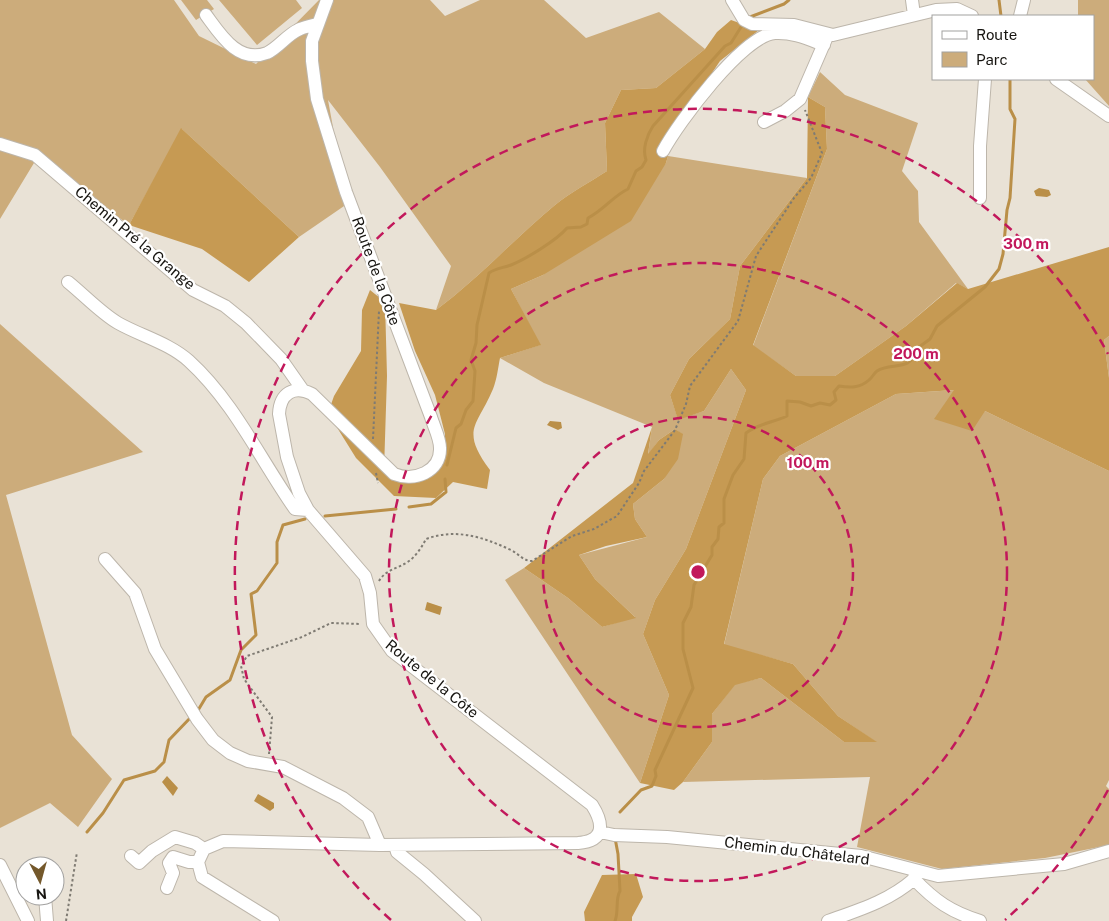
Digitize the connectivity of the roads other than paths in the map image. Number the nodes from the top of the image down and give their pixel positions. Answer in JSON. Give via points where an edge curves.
{"nodes":[{"id":1,"x":327,"y":0,"type":"edge"},
{"id":2,"x":732,"y":0,"type":"edge"},
{"id":3,"x":912,"y":0,"type":"edge"},
{"id":4,"x":1024,"y":0,"type":"edge"},
{"id":5,"x":206,"y":15,"type":"dead end"},
{"id":6,"x":914,"y":15,"type":"junction"},
{"id":7,"x":970,"y":15,"type":"edge"},
{"id":8,"x":1020,"y":15,"type":"edge"},
{"id":9,"x":317,"y":24,"type":"junction"},
{"id":10,"x":825,"y":39,"type":"junction"},
{"id":11,"x":985,"y":80,"type":"edge"},
{"id":12,"x":1057,"y":80,"type":"edge"},
{"id":13,"x":1109,"y":116,"type":"edge"},
{"id":14,"x":764,"y":122,"type":"dead end"},
{"id":15,"x":0,"y":144,"type":"edge"},
{"id":16,"x":663,"y":151,"type":"dead end"},
{"id":17,"x":980,"y":198,"type":"dead end"},
{"id":18,"x":68,"y":282,"type":"dead end"},
{"id":19,"x":302,"y":389,"type":"junction"},
{"id":20,"x":308,"y":510,"type":"junction"},
{"id":21,"x":105,"y":560,"type":"dead end"},
{"id":22,"x":600,"y":832,"type":"junction"},
{"id":23,"x":380,"y":845,"type":"junction"},
{"id":24,"x":395,"y":845,"type":"junction"},
{"id":25,"x":204,"y":849,"type":"junction"},
{"id":26,"x":1109,"y":851,"type":"edge"},
{"id":27,"x":131,"y":856,"type":"dead end"},
{"id":28,"x":198,"y":862,"type":"junction"},
{"id":29,"x":0,"y":865,"type":"edge"},
{"id":30,"x":914,"y":875,"type":"junction"},
{"id":31,"x":167,"y":888,"type":"dead end"},
{"id":32,"x":46,"y":906,"type":"edge"},
{"id":33,"x":28,"y":921,"type":"edge"},
{"id":34,"x":47,"y":921,"type":"edge"},
{"id":35,"x":273,"y":921,"type":"edge"},
{"id":36,"x":475,"y":921,"type":"edge"},
{"id":37,"x":828,"y":921,"type":"edge"},
{"id":38,"x":980,"y":921,"type":"edge"}],
"edges":[{"from":1,"to":9,"type":"street","name":"Route de la Côte"},
{"from":2,"to":10,"type":"street","via":[[744,20],[752,24],[794,25]]},
{"from":3,"to":6,"type":"street"},
{"from":4,"to":8,"type":"street"},
{"from":5,"to":9,"type":"street","via":[[227,43],[242,53],[252,55],[267,52],[298,29]]},
{"from":6,"to":7,"type":"street","via":[[948,8]]},
{"from":6,"to":10,"type":"street"},
{"from":9,"to":19,"type":"street","name":"Route de la Côte","via":[[312,41],[312,61],[323,122],[431,418],[440,450],[434,467],[412,477],[394,474],[312,394]]},
{"from":10,"to":14,"type":"street","via":[[800,99]]},
{"from":10,"to":16,"type":"street","via":[[774,33],[739,54],[692,107]]},
{"from":11,"to":17,"type":"street"},
{"from":12,"to":13,"type":"street"},
{"from":15,"to":19,"type":"street","name":"Chemin Pré la Grange","via":[[35,155],[193,290],[225,306],[246,323],[281,359]]},
{"from":18,"to":20,"type":"street","via":[[116,322],[169,347],[188,360],[236,415],[295,509]]},
{"from":19,"to":20,"type":"street","name":"Route de la Côte","via":[[284,397],[278,414],[292,475]]},
{"from":20,"to":22,"type":"street","name":"Route de la Côte","via":[[366,576],[374,624],[392,651],[592,805],[601,823]]},
{"from":21,"to":23,"type":"street","via":[[135,593],[155,649],[213,740],[230,753],[248,761],[284,767],[343,798],[368,817]]},
{"from":22,"to":24,"type":"street","via":[[592,840],[578,843]]},
{"from":22,"to":30,"type":"street","name":"Chemin du Châtelard","via":[[861,856]]},
{"from":23,"to":24,"type":"street"},
{"from":23,"to":25,"type":"street","via":[[223,841]]},
{"from":24,"to":36,"type":"street","via":[[397,852]]},
{"from":25,"to":27,"type":"street","via":[[195,842],[175,837],[139,863]]},
{"from":25,"to":28,"type":"street"},
{"from":26,"to":30,"type":"street","name":"Chemin du Châtelard","via":[[1064,864],[938,876]]},
{"from":28,"to":31,"type":"street","via":[[173,857],[169,863],[173,873]]},
{"from":28,"to":35,"type":"street","via":[[202,877]]},
{"from":29,"to":33,"type":"street"},
{"from":30,"to":37,"type":"street","via":[[900,891],[876,904]]},
{"from":30,"to":38,"type":"street","via":[[928,893],[954,912]]},
{"from":32,"to":34,"type":"street"}]}
